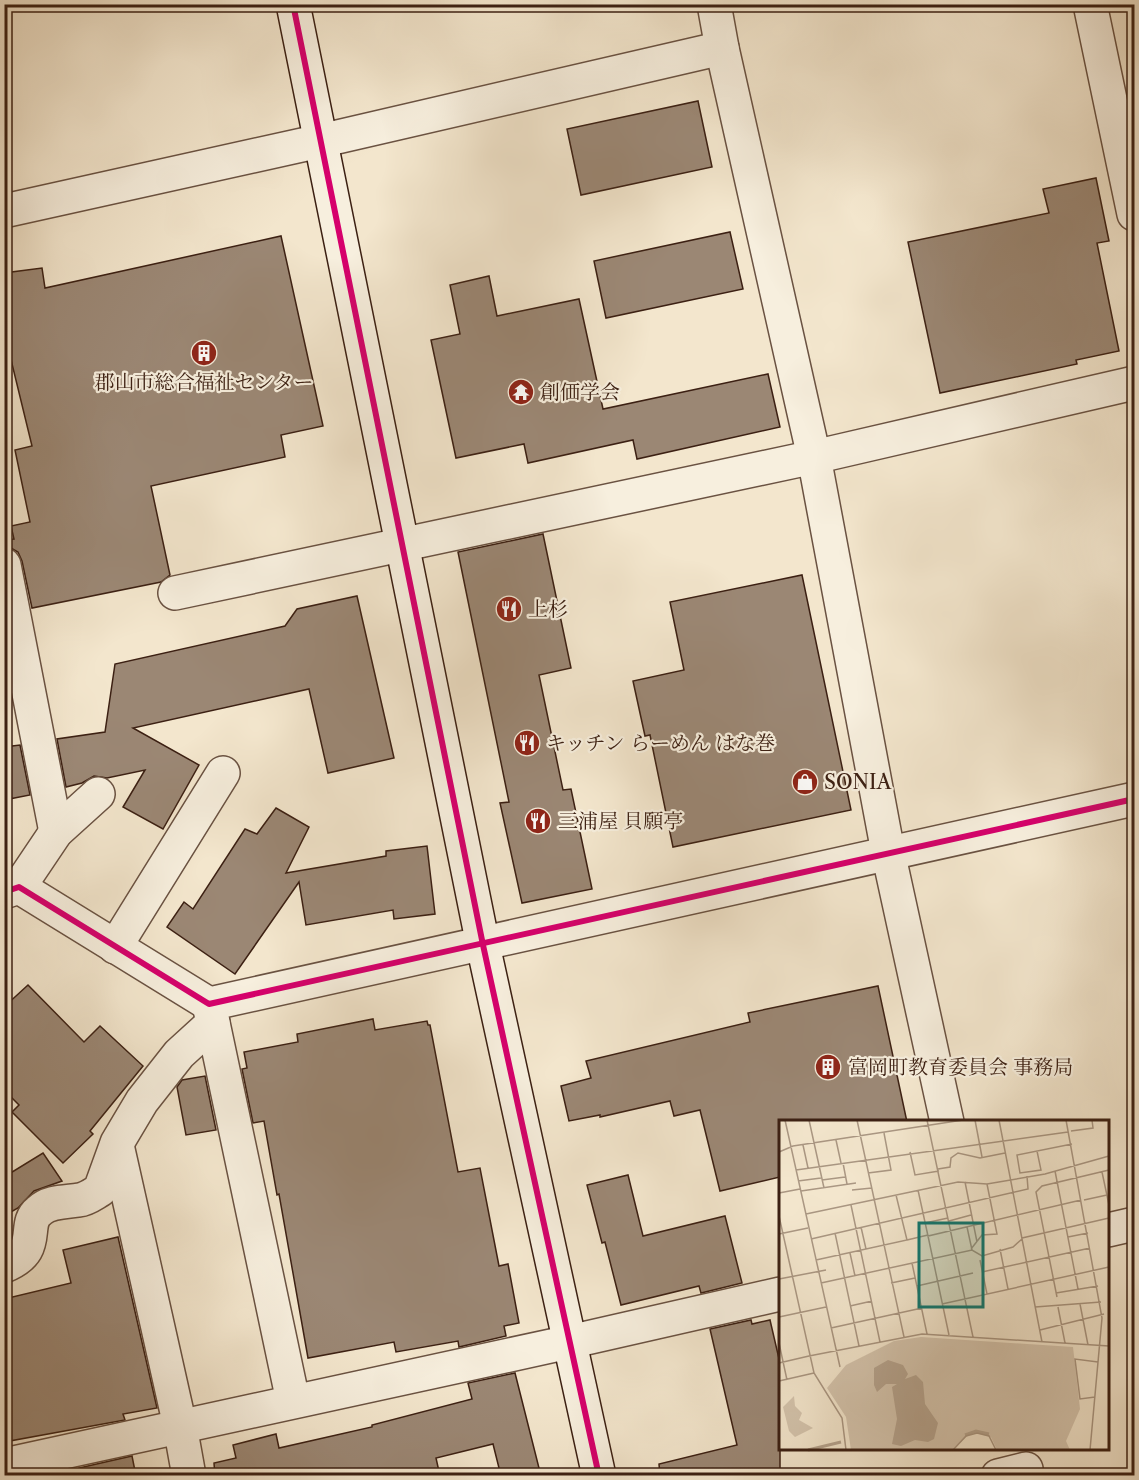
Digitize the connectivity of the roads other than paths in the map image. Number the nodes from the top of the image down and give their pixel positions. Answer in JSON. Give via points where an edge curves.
{"nodes":[{"id":1,"x":293,"y":4,"type":"edge"},
{"id":2,"x":714,"y":4,"type":"edge"},
{"id":3,"x":1090,"y":4,"type":"edge"},
{"id":4,"x":722,"y":48,"type":"junction"},
{"id":5,"x":320,"y":141,"type":"junction"},
{"id":6,"x":4,"y":211,"type":"edge"},
{"id":7,"x":1134,"y":214,"type":"edge"},
{"id":8,"x":1134,"y":383,"type":"edge"},
{"id":9,"x":814,"y":457,"type":"junction"},
{"id":10,"x":403,"y":546,"type":"junction"},
{"id":11,"x":4,"y":565,"type":"edge"},
{"id":12,"x":176,"y":593,"type":"dead end"},
{"id":13,"x":10,"y":621,"type":"edge"},
{"id":14,"x":223,"y":772,"type":"dead end"},
{"id":15,"x":98,"y":794,"type":"dead end"},
{"id":16,"x":1134,"y":799,"type":"edge"},
{"id":17,"x":56,"y":832,"type":"junction"},
{"id":18,"x":888,"y":852,"type":"junction"},
{"id":19,"x":12,"y":889,"type":"edge"},
{"id":20,"x":483,"y":945,"type":"junction"},
{"id":21,"x":115,"y":946,"type":"junction"},
{"id":22,"x":211,"y":1013,"type":"junction"},
{"id":23,"x":947,"y":1120,"type":"edge"},
{"id":24,"x":117,"y":1143,"type":"junction"},
{"id":25,"x":1134,"y":1224,"type":"edge"},
{"id":26,"x":1109,"y":1230,"type":"edge"},
{"id":27,"x":4,"y":1266,"type":"edge"},
{"id":28,"x":779,"y":1294,"type":"edge"},
{"id":29,"x":569,"y":1342,"type":"junction"},
{"id":30,"x":293,"y":1401,"type":"junction"},
{"id":31,"x":180,"y":1426,"type":"junction"},
{"id":32,"x":4,"y":1465,"type":"edge"},
{"id":33,"x":189,"y":1476,"type":"edge"},
{"id":34,"x":599,"y":1476,"type":"edge"}],
"edges":[{"from":1,"to":5,"type":"street"},
{"from":2,"to":4,"type":"street"},
{"from":3,"to":7,"type":"street"},
{"from":4,"to":5,"type":"street"},
{"from":4,"to":9,"type":"street"},
{"from":5,"to":6,"type":"street"},
{"from":5,"to":10,"type":"street"},
{"from":8,"to":9,"type":"street"},
{"from":9,"to":10,"type":"street"},
{"from":9,"to":18,"type":"street"},
{"from":10,"to":12,"type":"street"},
{"from":10,"to":20,"type":"street"},
{"from":11,"to":13,"type":"street"},
{"from":13,"to":17,"type":"street"},
{"from":14,"to":21,"type":"street"},
{"from":15,"to":17,"type":"street"},
{"from":16,"to":18,"type":"street"},
{"from":17,"to":19,"type":"street"},
{"from":18,"to":20,"type":"street"},
{"from":18,"to":23,"type":"street"},
{"from":19,"to":21,"type":"street"},
{"from":20,"to":22,"type":"street"},
{"from":20,"to":29,"type":"street"},
{"from":21,"to":22,"type":"street"},
{"from":22,"to":24,"type":"street","via":[[142,1101]]},
{"from":22,"to":30,"type":"street"},
{"from":24,"to":27,"type":"street","via":[[100,1190],[81,1200],[40,1209],[34,1215],[25,1252],[19,1260]]},
{"from":24,"to":31,"type":"street"},
{"from":25,"to":26,"type":"street"},
{"from":28,"to":29,"type":"street"},
{"from":29,"to":30,"type":"street"},
{"from":29,"to":34,"type":"street"},
{"from":30,"to":31,"type":"street"},
{"from":31,"to":32,"type":"street"},
{"from":31,"to":33,"type":"street"}]}
